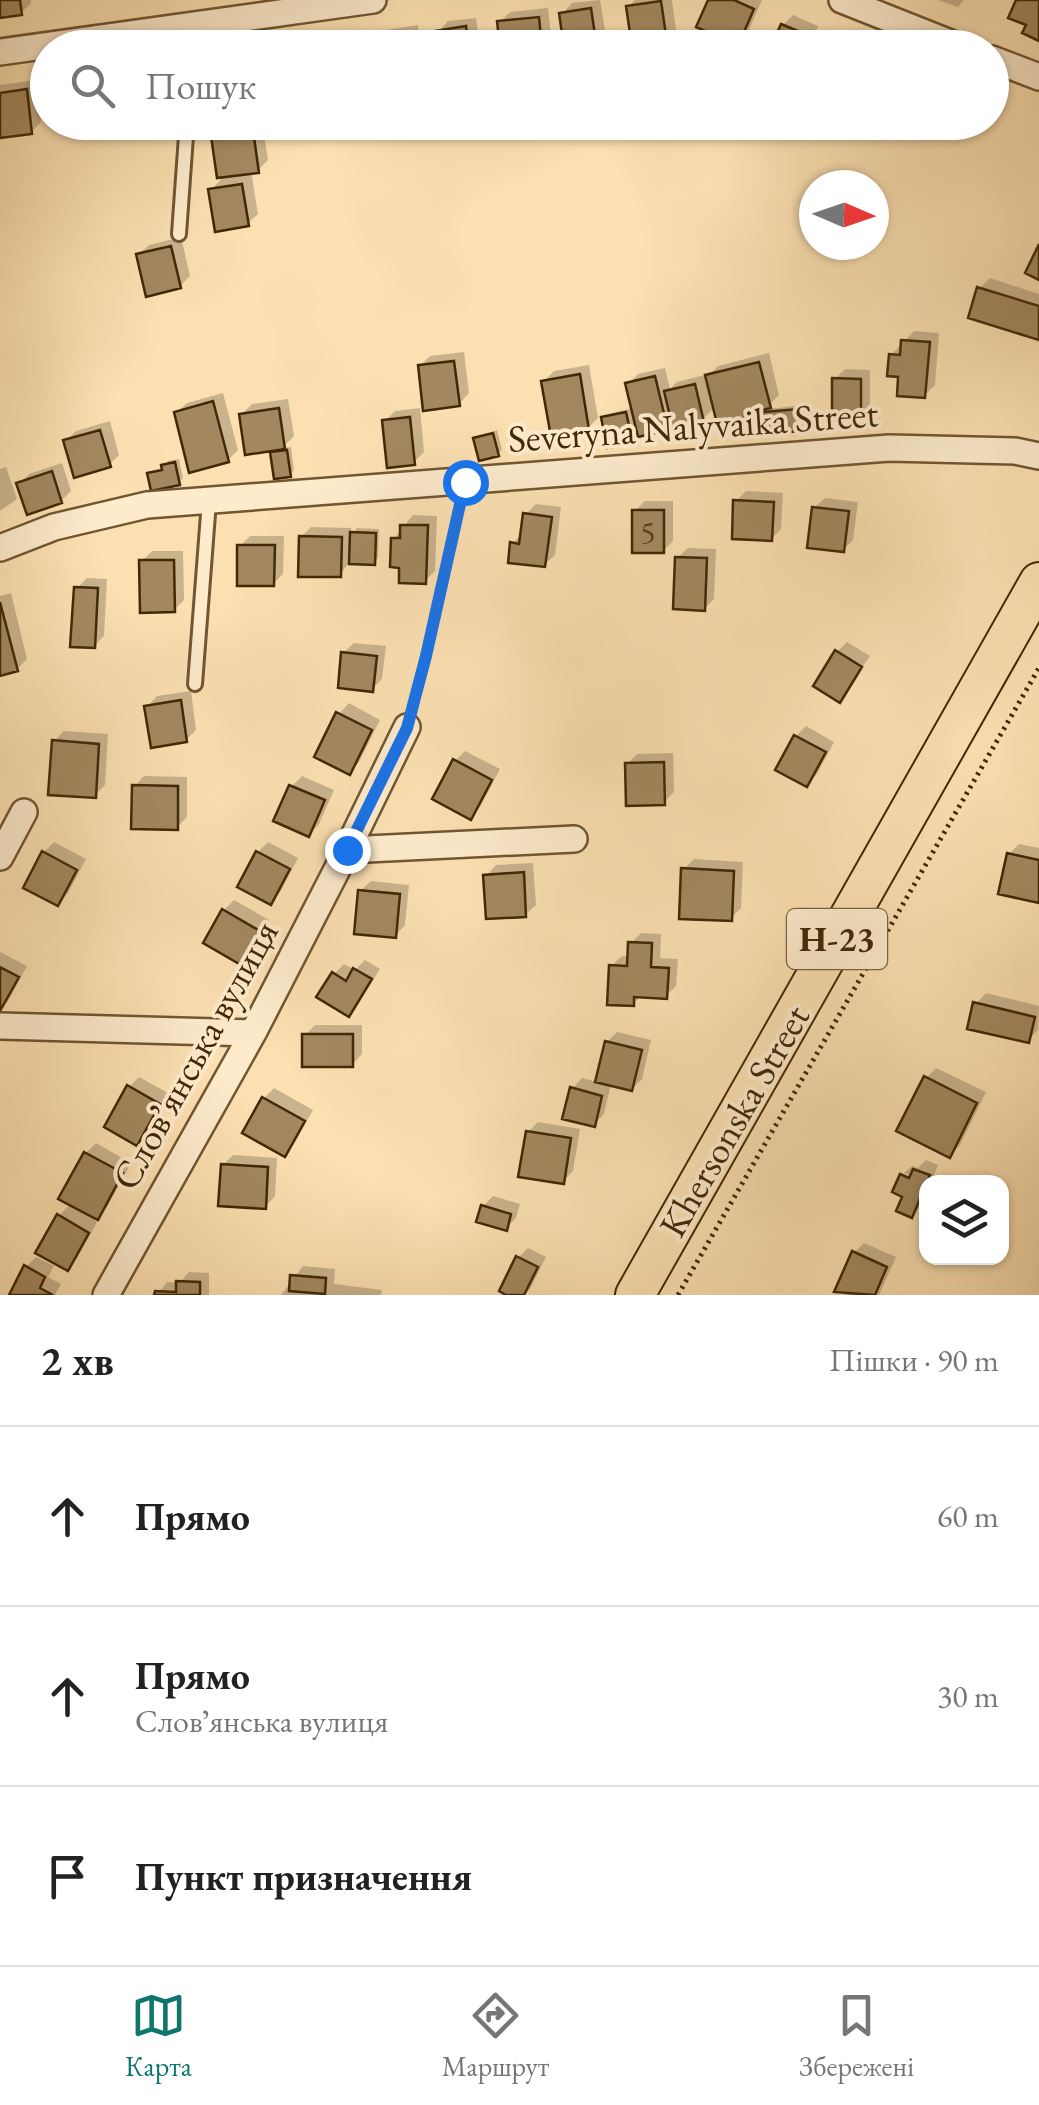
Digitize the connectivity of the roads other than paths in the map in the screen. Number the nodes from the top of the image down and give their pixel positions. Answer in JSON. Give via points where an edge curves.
{"nodes":[{"id":1,"x":372,"y":0,"type":"edge"},
{"id":2,"x":842,"y":0,"type":"edge"},
{"id":3,"x":228,"y":30,"type":"edge"},
{"id":4,"x":918,"y":30,"type":"edge"},
{"id":5,"x":30,"y":50,"type":"edge"},
{"id":6,"x":0,"y":52,"type":"edge"},
{"id":7,"x":1009,"y":65,"type":"edge"},
{"id":8,"x":1039,"y":77,"type":"edge"},
{"id":9,"x":186,"y":140,"type":"edge"},
{"id":10,"x":178,"y":234,"type":"dead end"},
{"id":11,"x":1039,"y":456,"type":"edge"},
{"id":12,"x":209,"y":501,"type":"junction"},
{"id":13,"x":0,"y":548,"type":"edge"},
{"id":14,"x":1039,"y":582,"type":"edge"},
{"id":15,"x":195,"y":684,"type":"dead end"},
{"id":16,"x":407,"y":728,"type":"road end"},
{"id":17,"x":24,"y":812,"type":"dead end"},
{"id":18,"x":574,"y":839,"type":"dead end"},
{"id":19,"x":347,"y":850,"type":"junction"},
{"id":20,"x":0,"y":857,"type":"edge"},
{"id":21,"x":0,"y":1026,"type":"edge"},
{"id":22,"x":253,"y":1033,"type":"junction"},
{"id":23,"x":106,"y":1295,"type":"edge"},
{"id":24,"x":636,"y":1295,"type":"edge"}],
"edges":[{"from":1,"to":3,"type":"street"},
{"from":2,"to":4,"type":"street"},
{"from":5,"to":6,"type":"street"},
{"from":7,"to":8,"type":"street"},
{"from":9,"to":10,"type":"lane"},
{"from":11,"to":12,"type":"street","name":"Severyna Nalyvaika Street","via":[[889,448]]},
{"from":12,"to":13,"type":"street","name":"Severyna Nalyvaika Street","via":[[147,505]]},
{"from":12,"to":15,"type":"lane"},
{"from":14,"to":24,"type":"main road","name":"Khersonska Street","number":"Н-23"},
{"from":16,"to":19,"type":"street","name":"Словʼянська вулиця"},
{"from":17,"to":20,"type":"street"},
{"from":18,"to":19,"type":"street"},
{"from":19,"to":22,"type":"street","name":"Словʼянська вулиця"},
{"from":21,"to":22,"type":"street"},
{"from":22,"to":23,"type":"street","name":"Словʼянська вулиця"}]}
